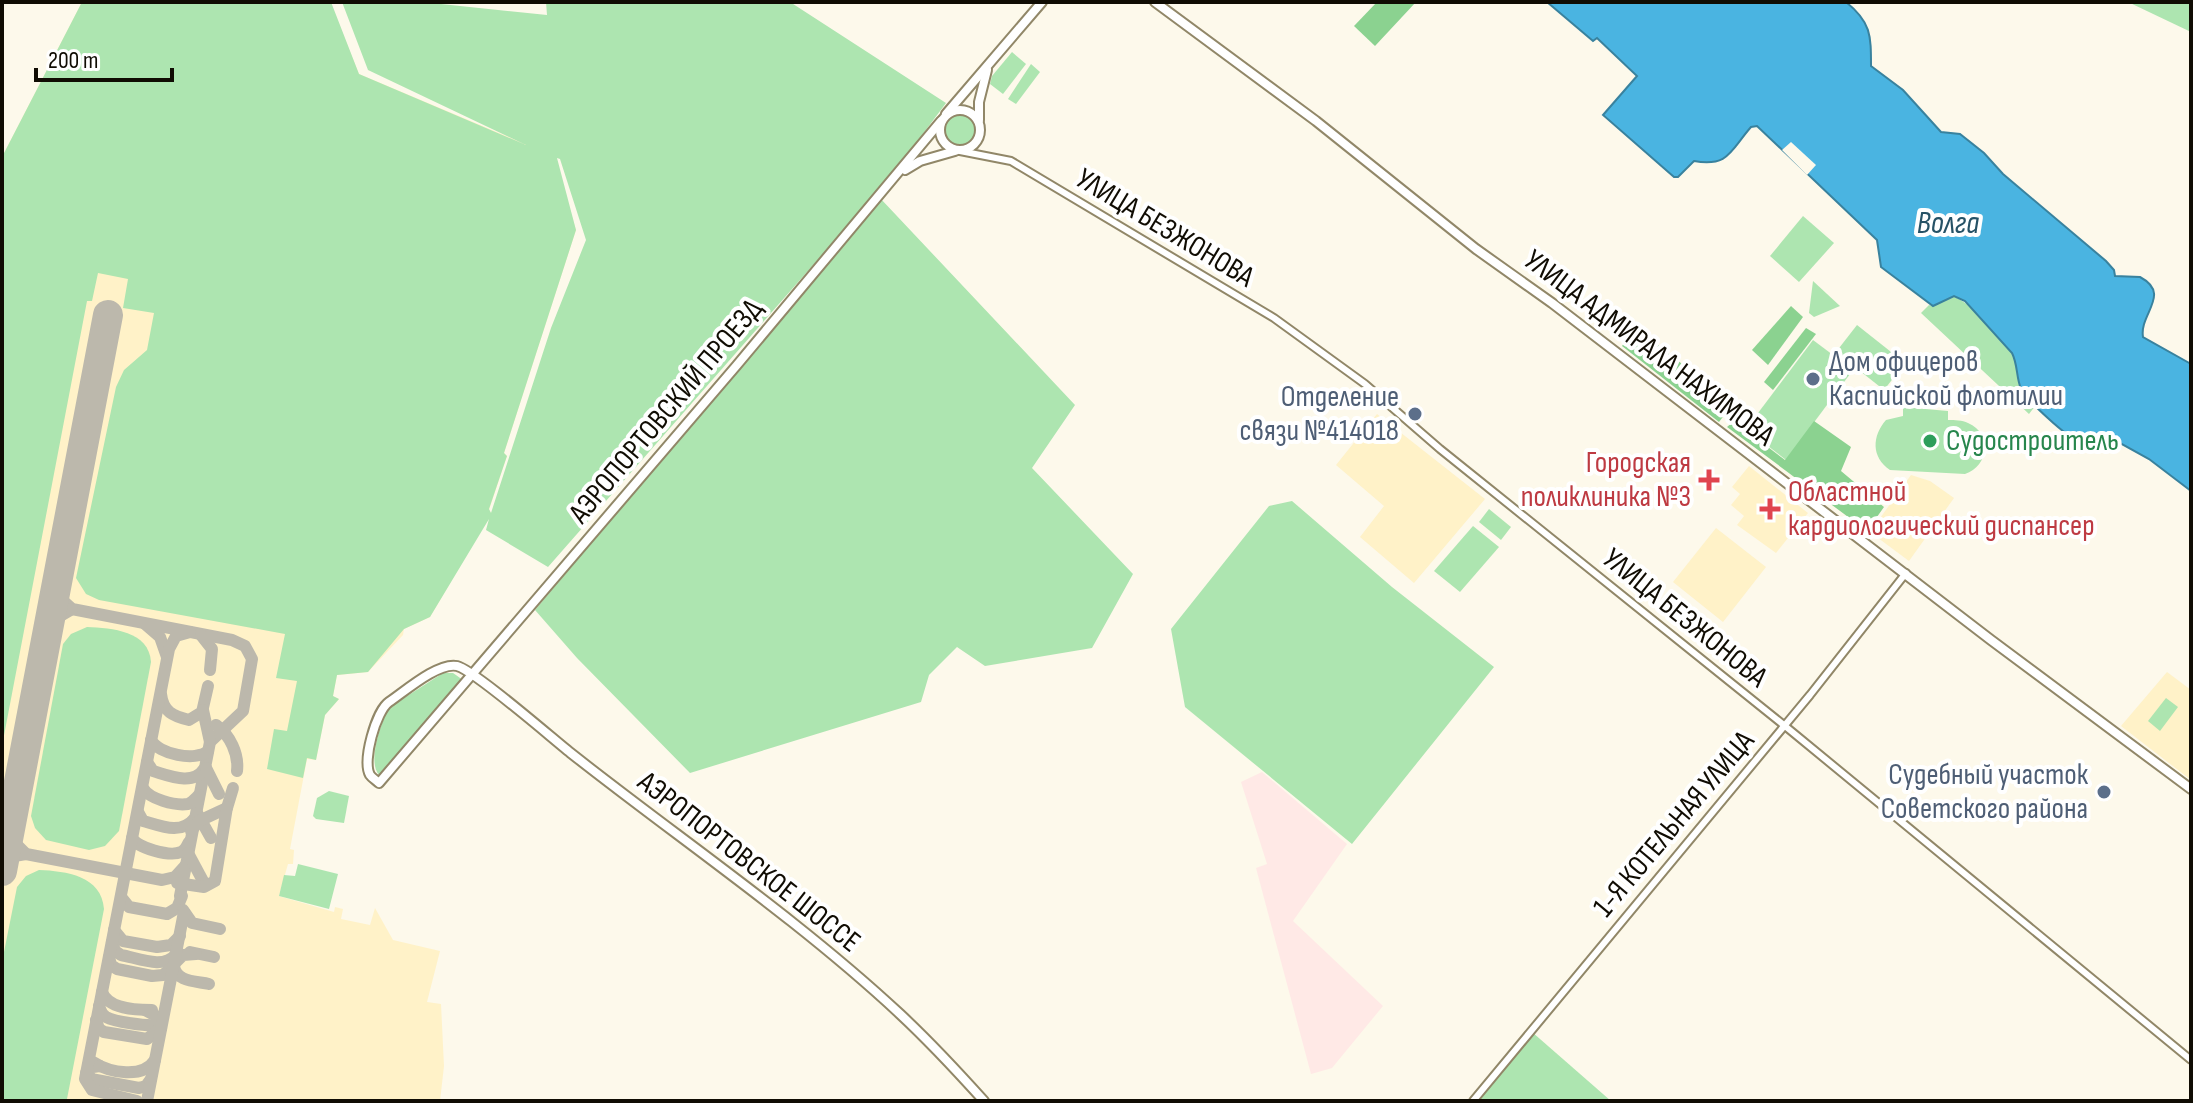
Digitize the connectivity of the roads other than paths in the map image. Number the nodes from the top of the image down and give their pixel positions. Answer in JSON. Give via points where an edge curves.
{"nodes":[{"id":1,"x":1042,"y":2,"type":"edge"},
{"id":2,"x":1155,"y":2,"type":"edge"},
{"id":3,"x":991,"y":62,"type":"junction"},
{"id":4,"x":944,"y":118,"type":"junction"},
{"id":5,"x":979,"y":124,"type":"junction"},
{"id":6,"x":959,"y":151,"type":"junction"},
{"id":7,"x":895,"y":178,"type":"junction"},
{"id":8,"x":1906,"y":573,"type":"junction"},
{"id":9,"x":472,"y":675,"type":"junction"},
{"id":10,"x":1785,"y":726,"type":"junction"},
{"id":11,"x":2191,"y":789,"type":"edge"},
{"id":12,"x":2191,"y":1060,"type":"edge"},
{"id":13,"x":984,"y":1101,"type":"edge"},
{"id":14,"x":1473,"y":1101,"type":"edge"}],
"edges":[{"from":1,"to":3,"type":"main road"},
{"from":2,"to":8,"type":"main road","name":"УЛИЦА АДМИРАЛА НАХИМОВА"},
{"from":3,"to":4,"type":"main road","name":"АЭРОПОРТОВСКИЙ ПРОЕЗД"},
{"from":3,"to":5,"type":"main road","via":[[980,93]]},
{"from":4,"to":5,"type":"main road","via":[[961,109]]},
{"from":4,"to":6,"type":"main road","via":[[940,137]]},
{"from":4,"to":7,"type":"main road","name":"АЭРОПОРТОВСКИЙ ПРОЕЗД"},
{"from":5,"to":6,"type":"main road","via":[[973,146]]},
{"from":6,"to":7,"type":"main road","via":[[920,161]]},
{"from":6,"to":10,"type":"street","name":"УЛИЦА БЕЗЖОНОВА","via":[[1011,161],[1274,318],[1365,384]]},
{"from":7,"to":9,"type":"main road","name":"АЭРОПОРТОВСКИЙ ПРОЕЗД"},
{"from":8,"to":10,"type":"street","name":"1-Я КОТЕЛЬНАЯ УЛИЦА"},
{"from":8,"to":11,"type":"main road","name":"УЛИЦА АДМИРАЛА НАХИМОВА"},
{"from":9,"to":9,"type":"main road","name":"АЭРОПОРТОВСКИЙ ПРОЕЗД","via":[[446,666],[382,708],[368,762],[371,776],[379,783]]},
{"from":9,"to":13,"type":"main road","name":"АЭРОПОРТОВСКОЕ ШОССЕ","via":[[824,949],[899,1013]]},
{"from":10,"to":12,"type":"street","name":"УЛИЦА БЕЗЖОНОВА"},
{"from":10,"to":14,"type":"street","name":"1-Я КОТЕЛЬНАЯ УЛИЦА"}]}
